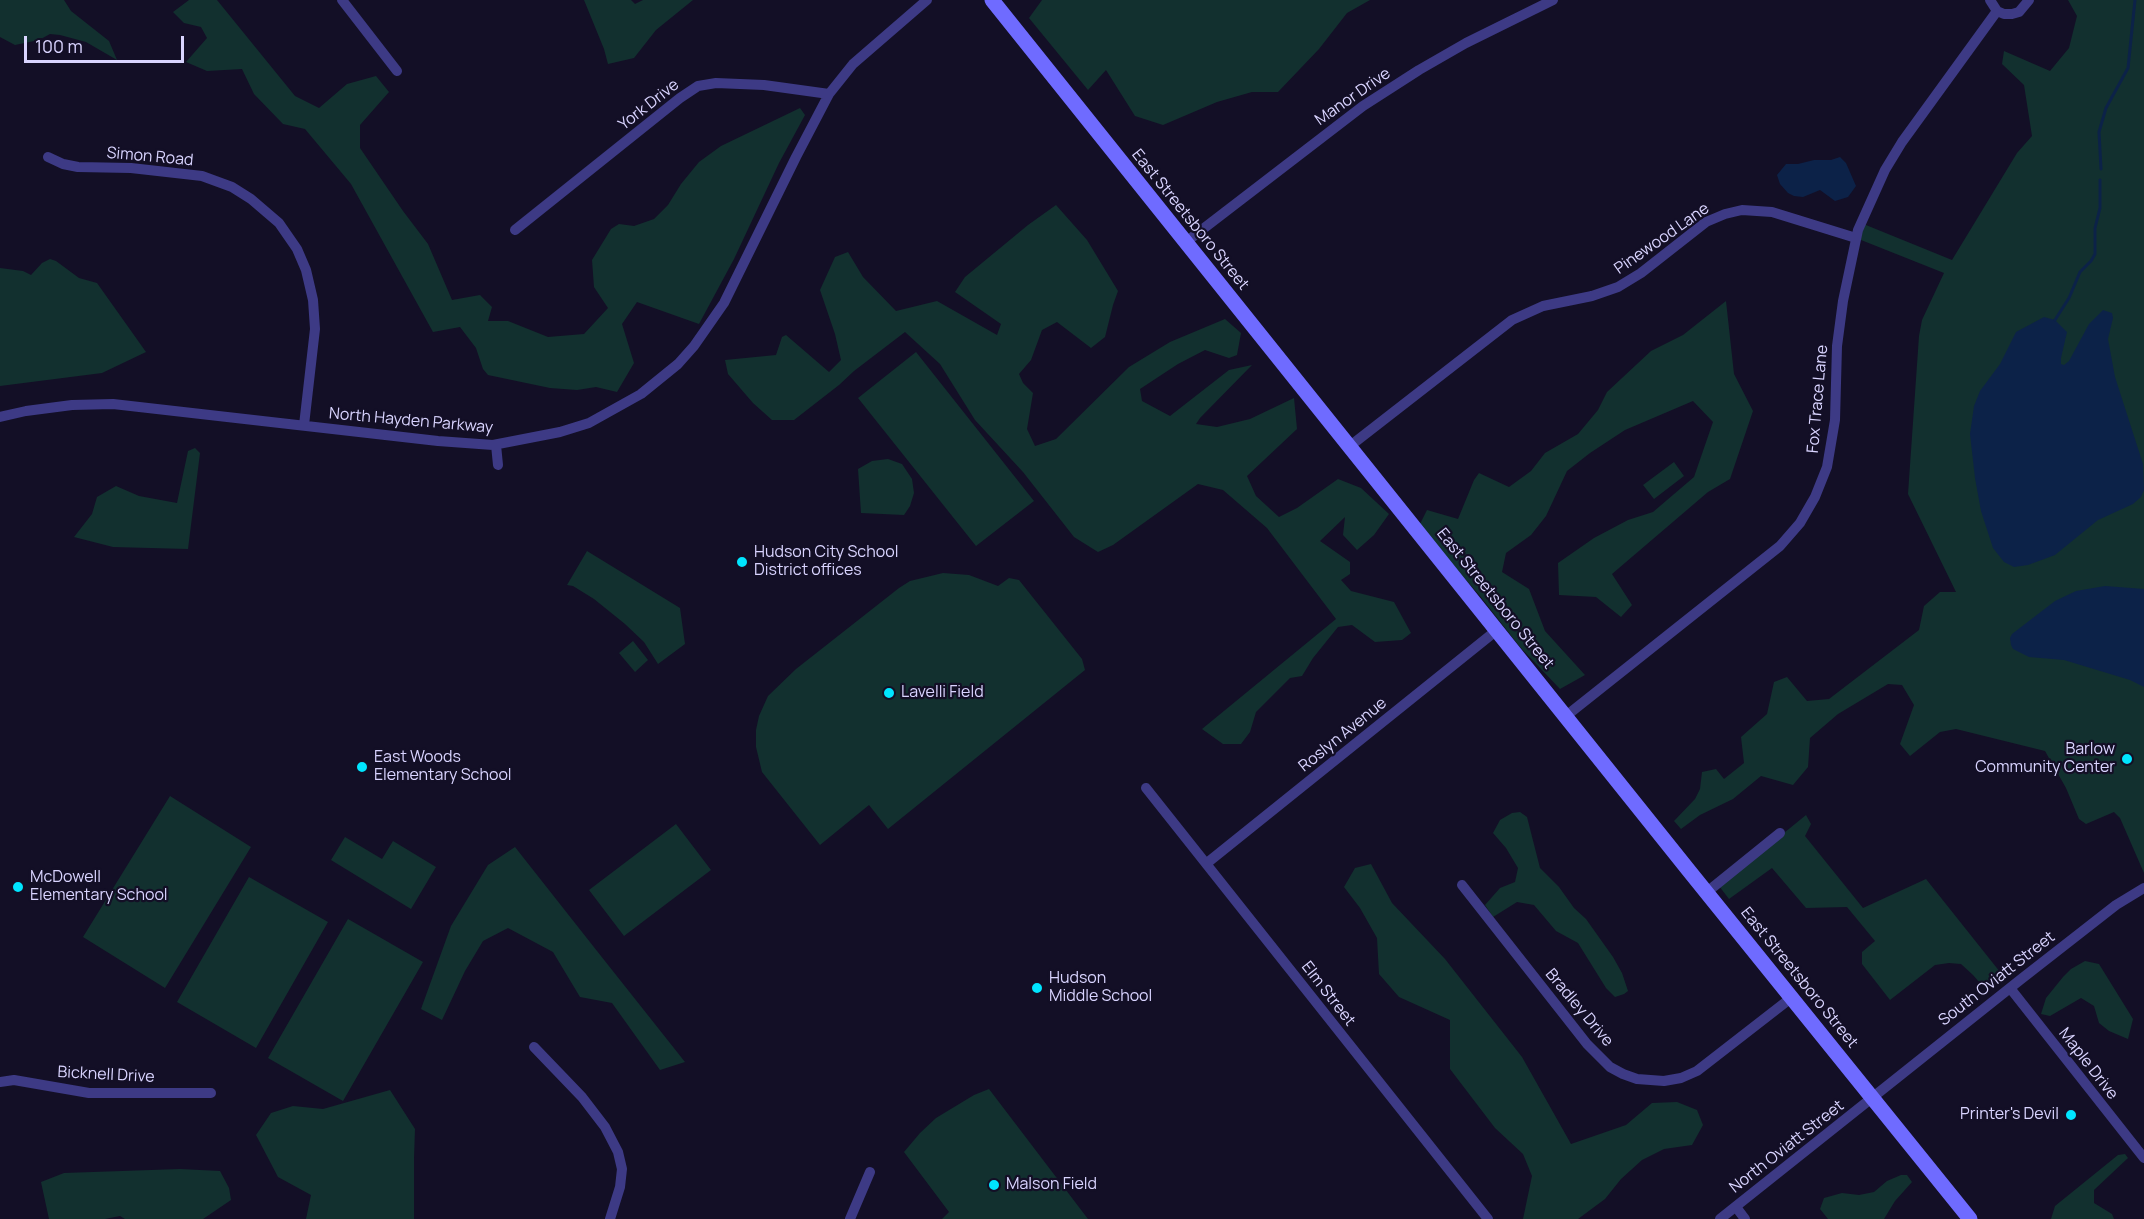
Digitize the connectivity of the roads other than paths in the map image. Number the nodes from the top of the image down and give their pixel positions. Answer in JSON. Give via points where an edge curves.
{"nodes":[{"id":1,"x":342,"y":0,"type":"edge"},
{"id":2,"x":927,"y":0,"type":"edge"},
{"id":3,"x":992,"y":0,"type":"edge"},
{"id":4,"x":1553,"y":0,"type":"edge"},
{"id":5,"x":1990,"y":0,"type":"edge"},
{"id":6,"x":2029,"y":0,"type":"edge"},
{"id":7,"x":1997,"y":11,"type":"junction"},
{"id":8,"x":397,"y":70,"type":"dead end"},
{"id":9,"x":829,"y":93,"type":"junction"},
{"id":10,"x":48,"y":157,"type":"dead end"},
{"id":11,"x":515,"y":230,"type":"dead end"},
{"id":12,"x":1856,"y":238,"type":"junction"},
{"id":13,"x":1186,"y":242,"type":"junction"},
{"id":14,"x":0,"y":417,"type":"edge"},
{"id":15,"x":304,"y":425,"type":"junction"},
{"id":16,"x":496,"y":444,"type":"junction"},
{"id":17,"x":1350,"y":446,"type":"junction"},
{"id":18,"x":498,"y":465,"type":"dead end"},
{"id":19,"x":1497,"y":630,"type":"junction"},
{"id":20,"x":1566,"y":716,"type":"junction"},
{"id":21,"x":1146,"y":788,"type":"dead end"},
{"id":22,"x":1780,"y":833,"type":"dead end"},
{"id":23,"x":1207,"y":863,"type":"junction"},
{"id":24,"x":1462,"y":885,"type":"dead end"},
{"id":25,"x":2144,"y":888,"type":"edge"},
{"id":26,"x":1707,"y":892,"type":"junction"},
{"id":27,"x":2010,"y":988,"type":"junction"},
{"id":28,"x":1791,"y":998,"type":"junction"},
{"id":29,"x":534,"y":1047,"type":"dead end"},
{"id":30,"x":3,"y":1085,"type":"edge"},
{"id":31,"x":211,"y":1093,"type":"dead end"},
{"id":32,"x":1872,"y":1099,"type":"junction"},
{"id":33,"x":2144,"y":1158,"type":"edge"},
{"id":34,"x":870,"y":1172,"type":"dead end"},
{"id":35,"x":1736,"y":1207,"type":"junction"},
{"id":36,"x":610,"y":1219,"type":"edge"},
{"id":37,"x":850,"y":1219,"type":"edge"},
{"id":38,"x":1488,"y":1219,"type":"edge"},
{"id":39,"x":1720,"y":1219,"type":"edge"},
{"id":40,"x":1745,"y":1219,"type":"edge"},
{"id":41,"x":1970,"y":1219,"type":"edge"}],
"edges":[{"from":1,"to":8,"type":"street"},
{"from":2,"to":9,"type":"street","name":"North Hayden Parkway","via":[[853,64]]},
{"from":3,"to":13,"type":"main road","name":"East Streetsboro Street"},
{"from":4,"to":13,"type":"street","name":"Manor Drive","via":[[1466,43],[1363,106]]},
{"from":5,"to":7,"type":"street"},
{"from":6,"to":7,"type":"street","via":[[2019,12]]},
{"from":7,"to":12,"type":"street","name":"Fox Trace Lane","via":[[1902,142],[1885,170]]},
{"from":9,"to":11,"type":"street","name":"York Drive","via":[[764,85],[698,86]]},
{"from":9,"to":16,"type":"street","name":"North Hayden Parkway","via":[[724,303],[678,364],[631,401],[589,423]]},
{"from":10,"to":15,"type":"street","name":"Simon Road","via":[[78,167],[202,176],[251,199],[279,223],[297,249],[313,300],[315,329]]},
{"from":12,"to":17,"type":"street","name":"Pinewood Lane","via":[[1772,212],[1742,210],[1725,214],[1706,222],[1618,287],[1543,306],[1511,321]]},
{"from":12,"to":20,"type":"street","name":"Fox Trace Lane","via":[[1837,346],[1835,420],[1827,467],[1800,523],[1780,546]]},
{"from":13,"to":17,"type":"main road","name":"East Streetsboro Street"},
{"from":14,"to":15,"type":"street","name":"North Hayden Parkway","via":[[72,405],[112,404]]},
{"from":15,"to":16,"type":"street","name":"North Hayden Parkway"},
{"from":16,"to":18,"type":"street"},
{"from":17,"to":19,"type":"main road","name":"East Streetsboro Street"},
{"from":19,"to":20,"type":"main road","name":"East Streetsboro Street"},
{"from":19,"to":23,"type":"street","name":"Roslyn Avenue"},
{"from":20,"to":26,"type":"main road","name":"East Streetsboro Street"},
{"from":21,"to":23,"type":"street","name":"Elm Street"},
{"from":22,"to":26,"type":"street"},
{"from":23,"to":38,"type":"street","name":"Elm Street"},
{"from":24,"to":28,"type":"street","name":"Bradley Drive","via":[[1587,1044],[1610,1067],[1636,1079],[1664,1081],[1697,1071]]},
{"from":25,"to":27,"type":"street","name":"South Oviatt Street","via":[[2116,905]]},
{"from":26,"to":28,"type":"main road","name":"East Streetsboro Street"},
{"from":27,"to":32,"type":"street","name":"South Oviatt Street"},
{"from":27,"to":33,"type":"street","name":"Maple Drive"},
{"from":28,"to":32,"type":"main road","name":"East Streetsboro Street"},
{"from":29,"to":36,"type":"street","via":[[582,1097],[618,1152],[622,1169],[620,1187]]},
{"from":30,"to":31,"type":"street","name":"Bicknell Drive","via":[[14,1080],[89,1093]]},
{"from":32,"to":35,"type":"street","name":"North Oviatt Street"},
{"from":32,"to":41,"type":"main road","name":"East Streetsboro Street"},
{"from":34,"to":37,"type":"street"},
{"from":35,"to":39,"type":"street","name":"North Oviatt Street"},
{"from":35,"to":40,"type":"street"}]}
